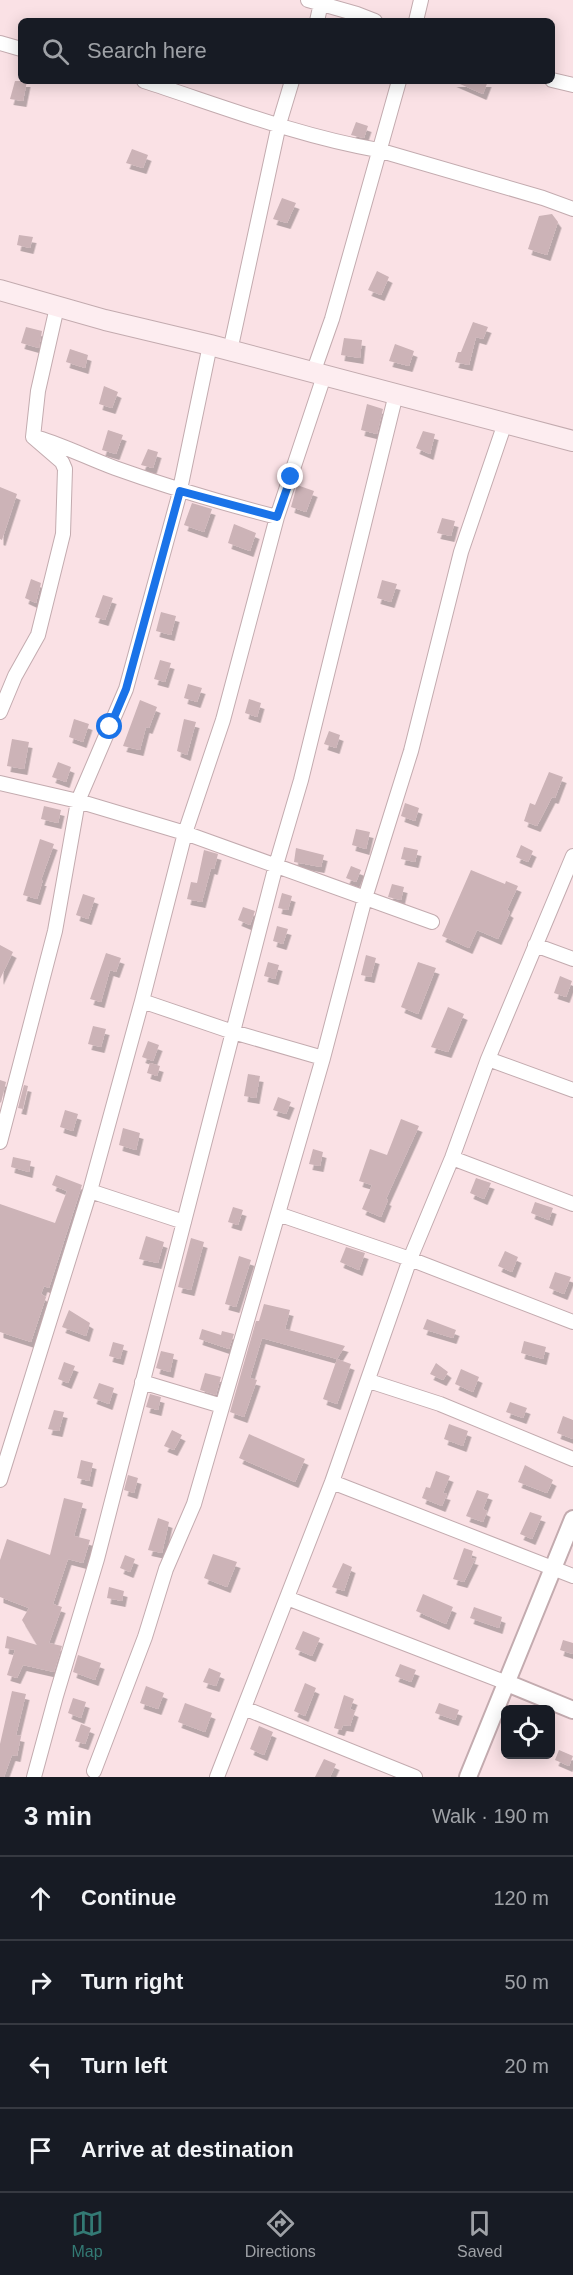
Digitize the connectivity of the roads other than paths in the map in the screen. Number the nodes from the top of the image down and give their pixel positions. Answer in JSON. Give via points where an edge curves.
{"nodes":[{"id":1,"x":421,"y":0,"type":"edge"},
{"id":2,"x":315,"y":2,"type":"edge"},
{"id":3,"x":318,"y":18,"type":"edge"},
{"id":4,"x":366,"y":18,"type":"edge"},
{"id":5,"x":417,"y":18,"type":"edge"},
{"id":6,"x":0,"y":44,"type":"edge"},
{"id":7,"x":18,"y":48,"type":"edge"},
{"id":8,"x":555,"y":81,"type":"edge"},
{"id":9,"x":153,"y":84,"type":"edge"},
{"id":10,"x":291,"y":84,"type":"edge"},
{"id":11,"x":398,"y":84,"type":"edge"},
{"id":12,"x":573,"y":85,"type":"edge"},
{"id":13,"x":279,"y":124,"type":"junction"},
{"id":14,"x":378,"y":150,"type":"junction"},
{"id":15,"x":573,"y":208,"type":"edge"},
{"id":16,"x":0,"y":290,"type":"edge"},
{"id":17,"x":57,"y":307,"type":"junction"},
{"id":18,"x":210,"y":345,"type":"junction"},
{"id":19,"x":230,"y":351,"type":"junction"},
{"id":20,"x":319,"y":374,"type":"junction"},
{"id":21,"x":396,"y":394,"type":"junction"},
{"id":22,"x":505,"y":423,"type":"junction"},
{"id":23,"x":33,"y":436,"type":"junction"},
{"id":24,"x":573,"y":441,"type":"edge"},
{"id":25,"x":180,"y":491,"type":"junction"},
{"id":26,"x":277,"y":517,"type":"junction"},
{"id":27,"x":0,"y":712,"type":"edge"},
{"id":28,"x":0,"y":783,"type":"edge"},
{"id":29,"x":78,"y":801,"type":"junction"},
{"id":30,"x":185,"y":833,"type":"junction"},
{"id":31,"x":573,"y":856,"type":"edge"},
{"id":32,"x":276,"y":865,"type":"junction"},
{"id":33,"x":365,"y":898,"type":"junction"},
{"id":34,"x":432,"y":922,"type":"dead end"},
{"id":35,"x":535,"y":945,"type":"junction"},
{"id":36,"x":573,"y":958,"type":"edge"},
{"id":37,"x":142,"y":1002,"type":"junction"},
{"id":38,"x":233,"y":1032,"type":"junction"},
{"id":39,"x":323,"y":1058,"type":"junction"},
{"id":40,"x":488,"y":1059,"type":"junction"},
{"id":41,"x":573,"y":1090,"type":"edge"},
{"id":42,"x":0,"y":1143,"type":"edge"},
{"id":43,"x":452,"y":1158,"type":"junction"},
{"id":44,"x":90,"y":1191,"type":"junction"},
{"id":45,"x":573,"y":1204,"type":"edge"},
{"id":46,"x":278,"y":1214,"type":"junction"},
{"id":47,"x":184,"y":1222,"type":"junction"},
{"id":48,"x":410,"y":1259,"type":"junction"},
{"id":49,"x":573,"y":1322,"type":"edge"},
{"id":50,"x":369,"y":1381,"type":"junction"},
{"id":51,"x":142,"y":1382,"type":"junction"},
{"id":52,"x":222,"y":1406,"type":"junction"},
{"id":53,"x":573,"y":1459,"type":"edge"},
{"id":54,"x":0,"y":1480,"type":"edge"},
{"id":55,"x":332,"y":1482,"type":"junction"},
{"id":56,"x":573,"y":1519,"type":"edge"},
{"id":57,"x":553,"y":1568,"type":"junction"},
{"id":58,"x":573,"y":1576,"type":"edge"},
{"id":59,"x":287,"y":1598,"type":"junction"},
{"id":60,"x":507,"y":1683,"type":"junction"},
{"id":61,"x":244,"y":1708,"type":"junction"},
{"id":62,"x":573,"y":1710,"type":"edge"},
{"id":63,"x":94,"y":1771,"type":"dead end"},
{"id":64,"x":34,"y":1777,"type":"edge"},
{"id":65,"x":217,"y":1777,"type":"edge"},
{"id":66,"x":415,"y":1777,"type":"edge"},
{"id":67,"x":468,"y":1777,"type":"edge"}],
"edges":[{"from":1,"to":5,"type":"street"},
{"from":2,"to":3,"type":"street"},
{"from":2,"to":4,"type":"street"},
{"from":6,"to":7,"type":"street"},
{"from":8,"to":12,"type":"street"},
{"from":9,"to":13,"type":"street"},
{"from":10,"to":13,"type":"street"},
{"from":11,"to":14,"type":"street"},
{"from":13,"to":14,"type":"street"},
{"from":13,"to":19,"type":"street"},
{"from":14,"to":15,"type":"street"},
{"from":14,"to":20,"type":"street"},
{"from":16,"to":17,"type":"main road"},
{"from":17,"to":18,"type":"main road"},
{"from":17,"to":23,"type":"street","via":[[38,391]]},
{"from":18,"to":19,"type":"main road"},
{"from":18,"to":25,"type":"street"},
{"from":19,"to":20,"type":"main road"},
{"from":20,"to":21,"type":"main road"},
{"from":20,"to":26,"type":"street"},
{"from":21,"to":22,"type":"main road"},
{"from":21,"to":32,"type":"street","via":[[301,780]]},
{"from":22,"to":24,"type":"main road"},
{"from":22,"to":33,"type":"street","via":[[461,552],[411,751]]},
{"from":23,"to":25,"type":"street"},
{"from":23,"to":27,"type":"street","via":[[65,469],[63,534],[38,635]]},
{"from":25,"to":26,"type":"street"},
{"from":25,"to":29,"type":"street","via":[[126,689]]},
{"from":26,"to":30,"type":"street","via":[[222,720]]},
{"from":28,"to":29,"type":"street"},
{"from":29,"to":30,"type":"street"},
{"from":29,"to":42,"type":"street","via":[[55,931]]},
{"from":30,"to":32,"type":"street"},
{"from":30,"to":37,"type":"street"},
{"from":31,"to":35,"type":"street"},
{"from":32,"to":33,"type":"street"},
{"from":32,"to":38,"type":"street"},
{"from":33,"to":34,"type":"street"},
{"from":33,"to":39,"type":"street"},
{"from":35,"to":36,"type":"street"},
{"from":35,"to":40,"type":"street"},
{"from":37,"to":38,"type":"street"},
{"from":37,"to":44,"type":"street"},
{"from":38,"to":39,"type":"street"},
{"from":38,"to":47,"type":"street"},
{"from":39,"to":46,"type":"street"},
{"from":40,"to":41,"type":"street"},
{"from":40,"to":43,"type":"street"},
{"from":43,"to":45,"type":"street"},
{"from":43,"to":48,"type":"street"},
{"from":44,"to":47,"type":"street"},
{"from":44,"to":54,"type":"street"},
{"from":46,"to":48,"type":"street"},
{"from":46,"to":52,"type":"street"},
{"from":47,"to":51,"type":"street"},
{"from":48,"to":49,"type":"street"},
{"from":48,"to":50,"type":"street"},
{"from":50,"to":53,"type":"street","via":[[440,1404]]},
{"from":50,"to":55,"type":"street"},
{"from":51,"to":52,"type":"street"},
{"from":51,"to":64,"type":"street","via":[[97,1559]]},
{"from":52,"to":63,"type":"street","via":[[194,1504],[166,1569],[145,1637]]},
{"from":55,"to":57,"type":"street"},
{"from":55,"to":59,"type":"street"},
{"from":56,"to":57,"type":"street"},
{"from":57,"to":58,"type":"street"},
{"from":57,"to":60,"type":"street"},
{"from":59,"to":60,"type":"street"},
{"from":59,"to":61,"type":"street"},
{"from":60,"to":62,"type":"street"},
{"from":60,"to":67,"type":"street"},
{"from":61,"to":65,"type":"street"},
{"from":61,"to":66,"type":"street"}]}
